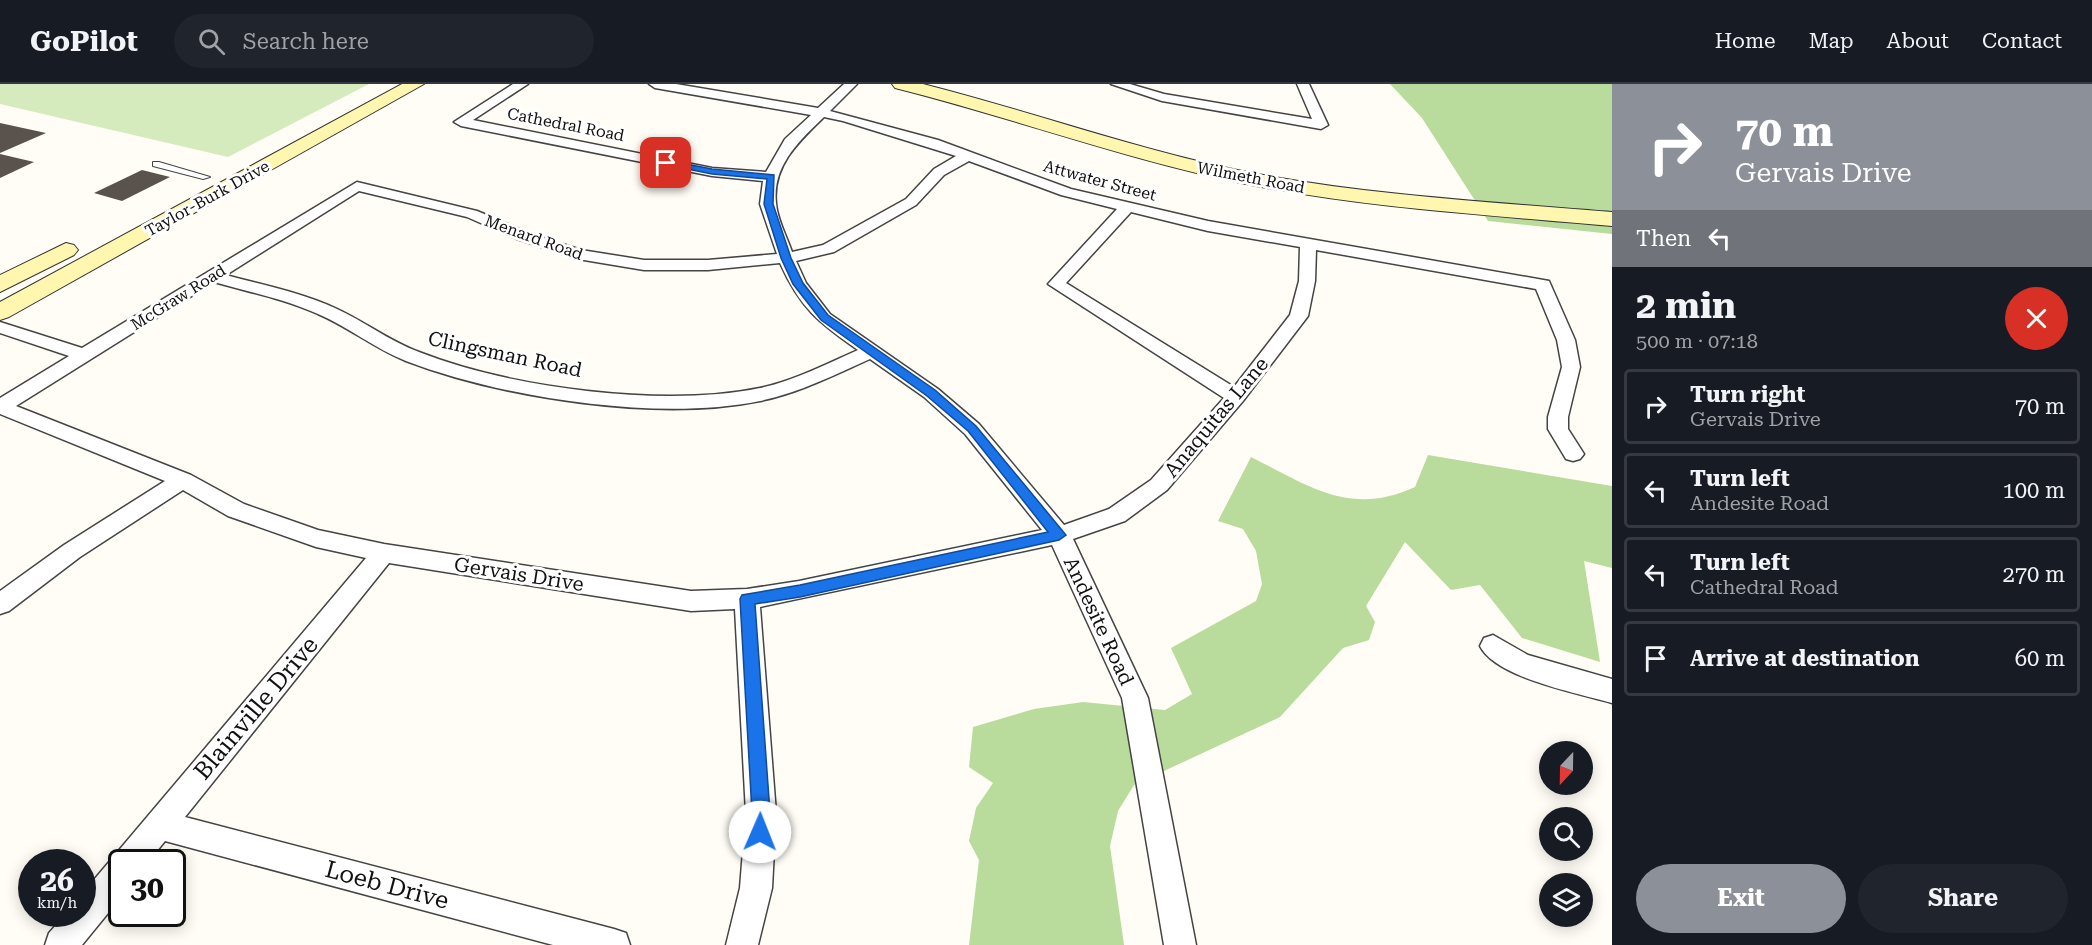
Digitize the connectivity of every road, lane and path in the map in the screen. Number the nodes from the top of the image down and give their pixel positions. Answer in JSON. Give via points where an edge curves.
{"nodes":[{"id":1,"x":381,"y":84,"type":"edge"},
{"id":2,"x":415,"y":84,"type":"edge"},
{"id":3,"x":522,"y":84,"type":"edge"},
{"id":4,"x":655,"y":84,"type":"edge"},
{"id":5,"x":851,"y":84,"type":"edge"},
{"id":6,"x":901,"y":84,"type":"edge"},
{"id":7,"x":956,"y":84,"type":"edge"},
{"id":8,"x":1117,"y":84,"type":"edge"},
{"id":9,"x":1303,"y":84,"type":"edge"},
{"id":10,"x":822,"y":112,"type":"junction"},
{"id":11,"x":967,"y":156,"type":"junction"},
{"id":12,"x":156,"y":165,"type":"dead end"},
{"id":13,"x":206,"y":177,"type":"junction"},
{"id":14,"x":771,"y":177,"type":"junction"},
{"id":15,"x":357,"y":186,"type":"joint"},
{"id":16,"x":1612,"y":201,"type":"edge"},
{"id":17,"x":1517,"y":202,"type":"junction"},
{"id":18,"x":1127,"y":207,"type":"junction"},
{"id":19,"x":134,"y":215,"type":"dead end"},
{"id":20,"x":1612,"y":219,"type":"edge"},
{"id":21,"x":82,"y":242,"type":"dead end"},
{"id":22,"x":1308,"y":246,"type":"junction"},
{"id":23,"x":786,"y":258,"type":"junction"},
{"id":24,"x":212,"y":276,"type":"junction"},
{"id":25,"x":0,"y":285,"type":"edge"},
{"id":26,"x":0,"y":312,"type":"edge"},
{"id":27,"x":0,"y":327,"type":"edge"},
{"id":28,"x":869,"y":352,"type":"junction"},
{"id":29,"x":84,"y":355,"type":"junction"},
{"id":30,"x":1236,"y":397,"type":"junction"},
{"id":31,"x":0,"y":407,"type":"edge"},
{"id":32,"x":1573,"y":454,"type":"dead end"},
{"id":33,"x":183,"y":480,"type":"junction"},
{"id":34,"x":1059,"y":535,"type":"junction"},
{"id":35,"x":384,"y":553,"type":"junction"},
{"id":36,"x":747,"y":599,"type":"junction"},
{"id":37,"x":0,"y":604,"type":"edge"},
{"id":38,"x":1493,"y":646,"type":"dead end"},
{"id":39,"x":1612,"y":691,"type":"edge"},
{"id":40,"x":159,"y":825,"type":"junction"},
{"id":41,"x":140,"y":849,"type":"edge"},
{"id":42,"x":108,"y":888,"type":"edge"},
{"id":43,"x":61,"y":945,"type":"edge"},
{"id":44,"x":614,"y":945,"type":"edge"},
{"id":45,"x":742,"y":945,"type":"edge"},
{"id":46,"x":1180,"y":945,"type":"edge"}],
"edges":[{"from":1,"to":13,"type":"street","name":"Taylor-Burk Drive"},
{"from":2,"to":26,"type":"street","name":"Taylor-Burk Drive"},
{"from":3,"to":14,"type":"street","name":"Cathedral Road","via":[[461,122],[712,172]]},
{"from":4,"to":10,"type":"street","name":"Attwater Street"},
{"from":5,"to":10,"type":"street","name":"Andesite Road"},
{"from":6,"to":17,"type":"street","name":"Wilmeth Road","via":[[1130,151],[1244,177],[1354,195]]},
{"from":7,"to":17,"type":"street","name":"Wilmeth Road","via":[[1170,145],[1330,175]]},
{"from":8,"to":9,"type":"street","via":[[1162,97],[1321,125]]},
{"from":10,"to":11,"type":"street","name":"Attwater Street","via":[[904,133]]},
{"from":10,"to":14,"type":"street","name":"Andesite Road","via":[[790,142]]},
{"from":11,"to":18,"type":"street","name":"Attwater Street","via":[[1066,192]]},
{"from":11,"to":23,"type":"street","name":"Menard Road","via":[[939,172],[911,202],[848,240],[828,249]]},
{"from":12,"to":13,"type":"lane"},
{"from":13,"to":19,"type":"street","name":"Taylor-Burk Drive"},
{"from":14,"to":23,"type":"street","name":"Andesite Road","via":[[768,204]]},
{"from":15,"to":23,"type":"street","name":"Menard Road","via":[[471,214],[557,248],[596,258],[673,266]]},
{"from":15,"to":24,"type":"street","name":"McGraw Road"},
{"from":16,"to":17,"type":"street","name":"Wilmeth Road"},
{"from":17,"to":20,"type":"street","name":"Wilmeth Road"},
{"from":18,"to":22,"type":"street","name":"Attwater Street"},
{"from":18,"to":30,"type":"street","via":[[1056,284]]},
{"from":21,"to":25,"type":"street"},
{"from":22,"to":30,"type":"street","name":"Anaquitas Lane","via":[[1308,281],[1299,316]]},
{"from":22,"to":32,"type":"street","name":"Attwater Street","via":[[1543,285],[1566,340],[1571,367],[1558,429]]},
{"from":23,"to":28,"type":"street","name":"Andesite Road","via":[[798,284],[824,318]]},
{"from":24,"to":28,"type":"street","name":"Clingsman Road","via":[[323,309],[414,357],[482,376],[564,392],[690,401],[748,397],[793,387]]},
{"from":24,"to":29,"type":"street","name":"McGraw Road"},
{"from":27,"to":29,"type":"street"},
{"from":28,"to":34,"type":"street","name":"Andesite Road","via":[[931,393],[972,429]]},
{"from":29,"to":31,"type":"street","name":"McGraw Road"},
{"from":30,"to":34,"type":"street","name":"Anaquitas Lane","via":[[1159,485],[1117,515]]},
{"from":31,"to":33,"type":"street","name":"Gervais Drive"},
{"from":33,"to":35,"type":"street","name":"Gervais Drive","via":[[236,510],[316,538]]},
{"from":33,"to":37,"type":"street","via":[[72,551]]},
{"from":34,"to":36,"type":"street","name":"Gervais Drive"},
{"from":34,"to":46,"type":"street","name":"Andesite Road","via":[[1135,698]]},
{"from":35,"to":36,"type":"street","name":"Gervais Drive","via":[[691,601]]},
{"from":35,"to":40,"type":"street","name":"Blainville Drive"},
{"from":36,"to":45,"type":"street","via":[[761,813],[756,888]]},
{"from":38,"to":39,"type":"street","via":[[1520,664]]},
{"from":40,"to":41,"type":"street","name":"Blainville Drive"},
{"from":40,"to":44,"type":"street","name":"Loeb Drive"},
{"from":42,"to":43,"type":"street"}]}
